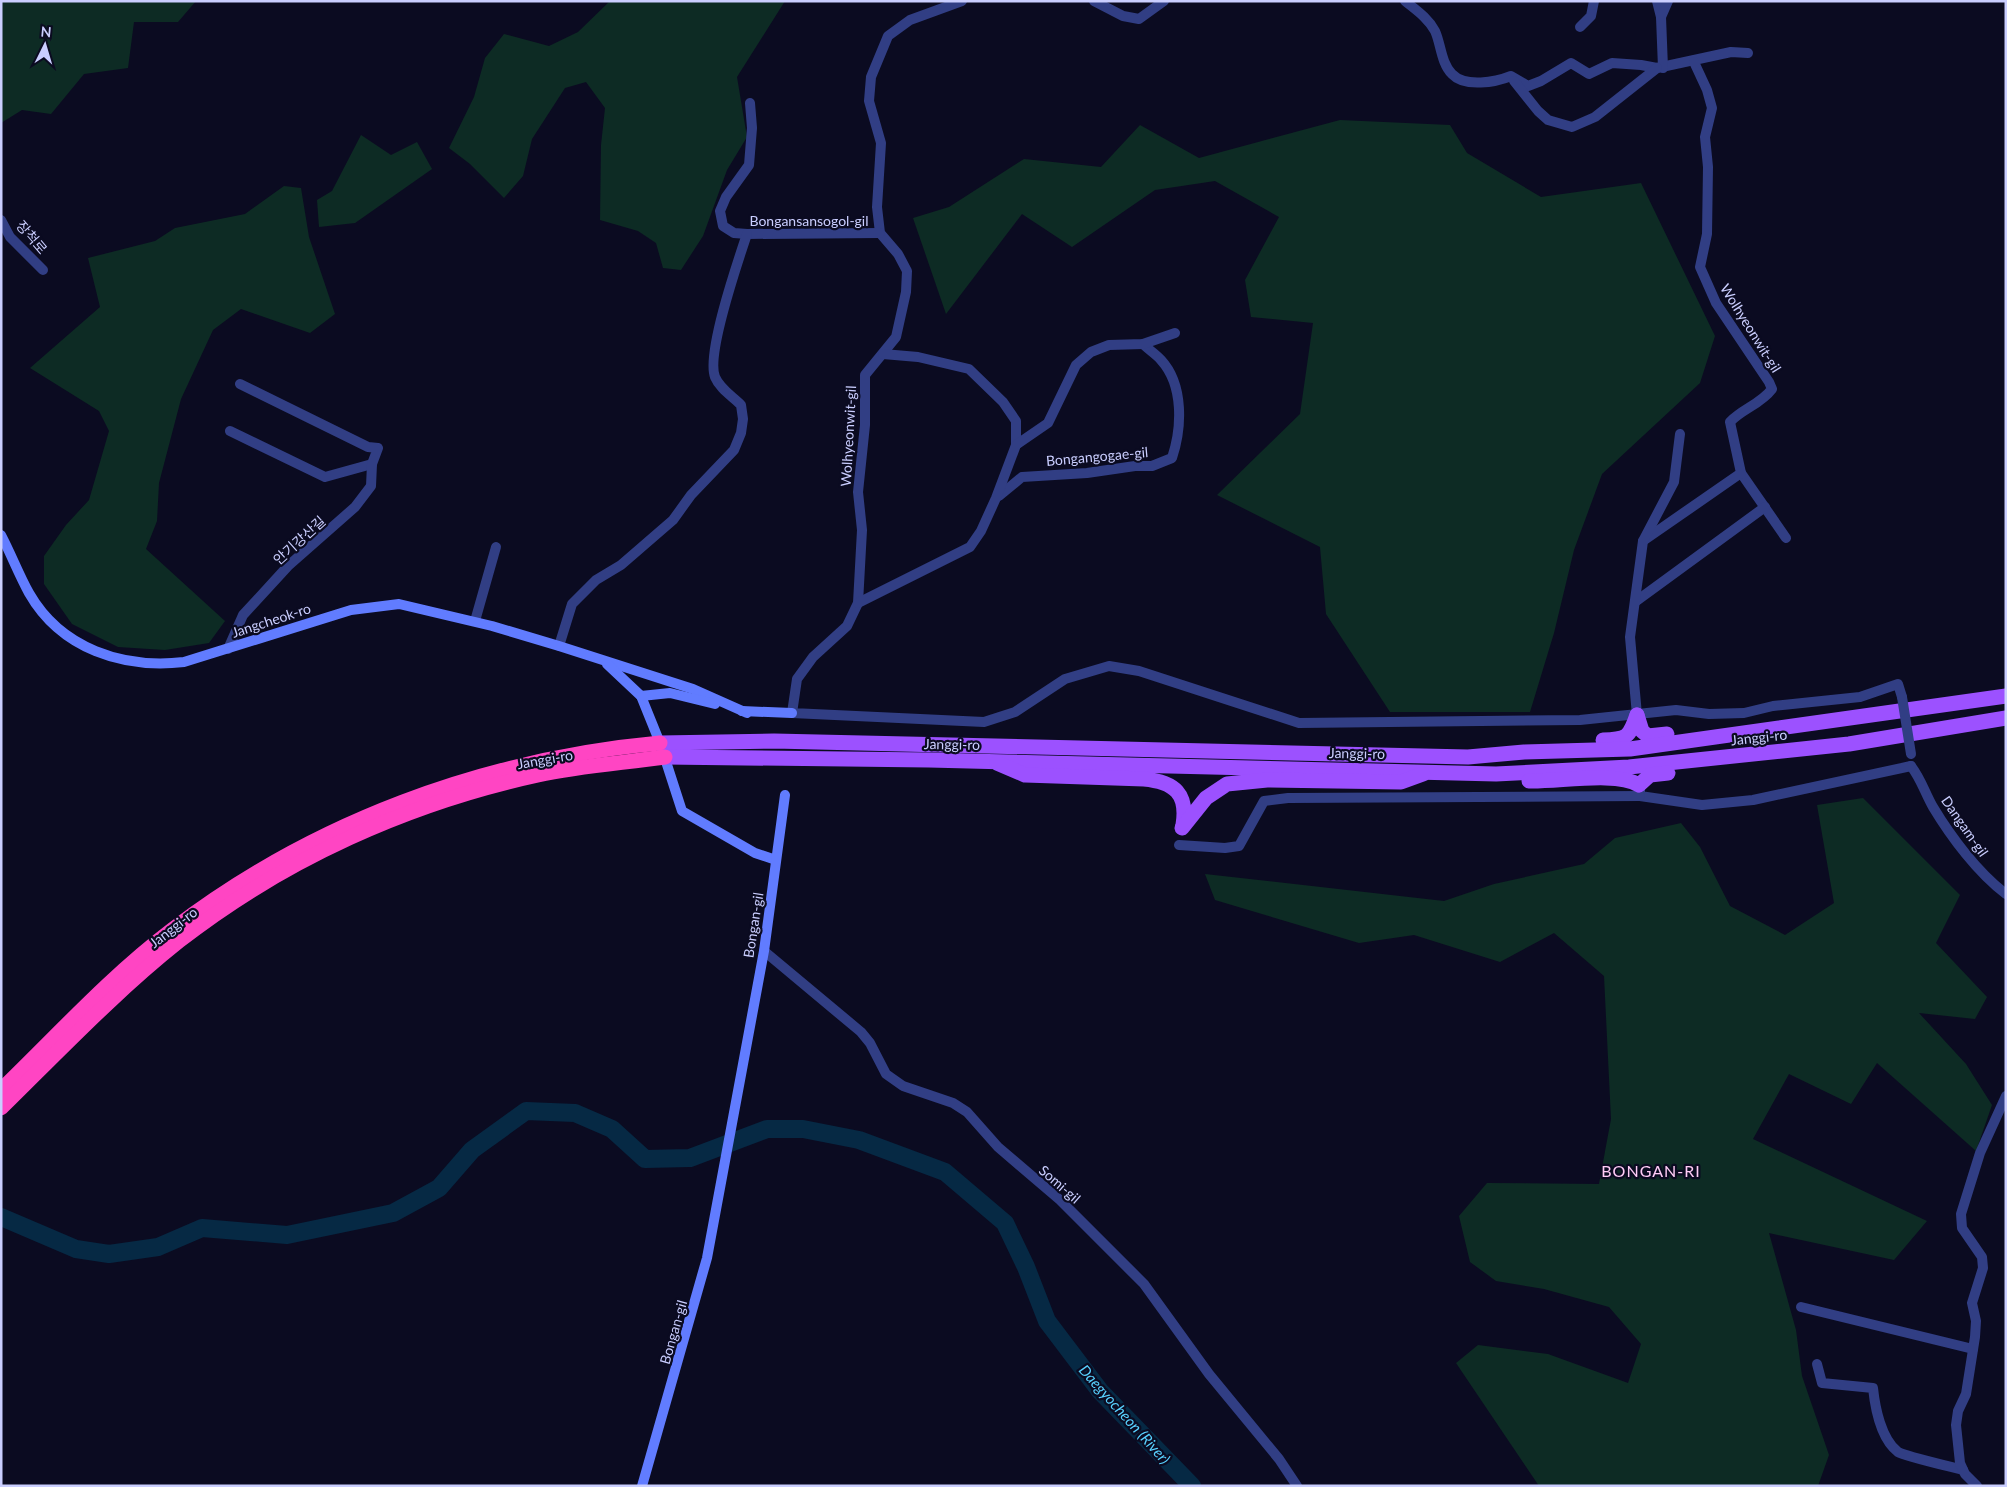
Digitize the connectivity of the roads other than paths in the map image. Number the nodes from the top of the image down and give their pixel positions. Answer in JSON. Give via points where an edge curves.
{"nodes":[{"id":1,"x":962,"y":1,"type":"edge"},
{"id":2,"x":1094,"y":1,"type":"edge"},
{"id":3,"x":1164,"y":1,"type":"edge"},
{"id":4,"x":1405,"y":1,"type":"edge"},
{"id":5,"x":1594,"y":1,"type":"edge"},
{"id":6,"x":1656,"y":1,"type":"edge"},
{"id":7,"x":1668,"y":1,"type":"edge"},
{"id":8,"x":1661,"y":17,"type":"junction"},
{"id":9,"x":1580,"y":27,"type":"dead end"},
{"id":10,"x":1748,"y":53,"type":"dead end"},
{"id":11,"x":1694,"y":62,"type":"junction"},
{"id":12,"x":1660,"y":68,"type":"junction"},
{"id":13,"x":1511,"y":76,"type":"junction"},
{"id":14,"x":750,"y":103,"type":"dead end"},
{"id":15,"x":1,"y":220,"type":"edge"},
{"id":16,"x":880,"y":233,"type":"junction"},
{"id":17,"x":747,"y":234,"type":"junction"},
{"id":18,"x":43,"y":270,"type":"dead end"},
{"id":19,"x":1175,"y":333,"type":"dead end"},
{"id":20,"x":1144,"y":344,"type":"junction"},
{"id":21,"x":883,"y":354,"type":"junction"},
{"id":22,"x":240,"y":384,"type":"dead end"},
{"id":23,"x":230,"y":431,"type":"dead end"},
{"id":24,"x":1680,"y":434,"type":"dead end"},
{"id":25,"x":1016,"y":444,"type":"junction"},
{"id":26,"x":372,"y":464,"type":"junction"},
{"id":27,"x":1742,"y":473,"type":"junction"},
{"id":28,"x":996,"y":498,"type":"junction"},
{"id":29,"x":1765,"y":507,"type":"junction"},
{"id":30,"x":1,"y":535,"type":"edge"},
{"id":31,"x":1786,"y":538,"type":"dead end"},
{"id":32,"x":1643,"y":541,"type":"junction"},
{"id":33,"x":496,"y":547,"type":"dead end"},
{"id":34,"x":1636,"y":602,"type":"junction"},
{"id":35,"x":858,"y":604,"type":"junction"},
{"id":36,"x":475,"y":622,"type":"junction"},
{"id":37,"x":559,"y":646,"type":"junction"},
{"id":38,"x":228,"y":649,"type":"junction"},
{"id":39,"x":604,"y":662,"type":"junction"},
{"id":40,"x":641,"y":696,"type":"junction"},
{"id":41,"x":2006,"y":696,"type":"edge"},
{"id":42,"x":747,"y":713,"type":"junction"},
{"id":43,"x":792,"y":713,"type":"junction"},
{"id":44,"x":1637,"y":715,"type":"junction"},
{"id":45,"x":2006,"y":718,"type":"edge"},
{"id":46,"x":1712,"y":739,"type":"junction"},
{"id":47,"x":1849,"y":744,"type":"junction"},
{"id":48,"x":663,"y":750,"type":"junction"},
{"id":49,"x":1524,"y":752,"type":"junction"},
{"id":50,"x":994,"y":762,"type":"junction"},
{"id":51,"x":1912,"y":766,"type":"junction"},
{"id":52,"x":1431,"y":771,"type":"junction"},
{"id":53,"x":1496,"y":774,"type":"junction"},
{"id":54,"x":1640,"y":791,"type":"junction"},
{"id":55,"x":784,"y":795,"type":"dead end"},
{"id":56,"x":1179,"y":845,"type":"dead end"},
{"id":57,"x":776,"y":860,"type":"junction"},
{"id":58,"x":2006,"y":894,"type":"edge"},
{"id":59,"x":764,"y":951,"type":"junction"},
{"id":60,"x":7,"y":1090,"type":"edge"},
{"id":61,"x":2006,"y":1096,"type":"edge"},
{"id":62,"x":1,"y":1108,"type":"edge"},
{"id":63,"x":1801,"y":1307,"type":"dead end"},
{"id":64,"x":1973,"y":1349,"type":"junction"},
{"id":65,"x":1817,"y":1364,"type":"dead end"},
{"id":66,"x":1963,"y":1470,"type":"junction"},
{"id":67,"x":642,"y":1486,"type":"edge"},
{"id":68,"x":1297,"y":1486,"type":"edge"},
{"id":69,"x":1977,"y":1486,"type":"edge"}],
"edges":[{"from":1,"to":16,"type":"street","via":[[910,20],[888,36],[871,77],[869,101],[881,143],[877,207]]},
{"from":2,"to":3,"type":"street","via":[[1123,16],[1139,19]]},
{"from":4,"to":13,"type":"street","via":[[1424,16],[1434,31],[1452,74],[1463,80],[1484,82]]},
{"from":5,"to":9,"type":"street","via":[[1591,16]]},
{"from":6,"to":8,"type":"street"},
{"from":7,"to":8,"type":"street"},
{"from":8,"to":12,"type":"street"},
{"from":10,"to":11,"type":"street","via":[[1731,52]]},
{"from":11,"to":12,"type":"street"},
{"from":11,"to":27,"type":"street","name":"Wolhyeonwit-gil","via":[[1712,108],[1705,137],[1707,234],[1700,267],[1716,302],[1772,390],[1730,422]]},
{"from":12,"to":13,"type":"street","via":[[1612,63],[1590,74],[1571,63],[1528,86]]},
{"from":12,"to":13,"type":"street","via":[[1595,116],[1572,126],[1548,120]]},
{"from":14,"to":17,"type":"street","name":"Bongansansogol-gil","via":[[749,166],[726,197],[720,211],[723,226],[734,233]]},
{"from":15,"to":18,"type":"street","name":"장척로","via":[[10,237]]},
{"from":16,"to":17,"type":"street","name":"Bongansansogol-gil"},
{"from":16,"to":21,"type":"street","name":"Wolhyeonwit-gil","via":[[898,254],[907,271],[896,337]]},
{"from":17,"to":37,"type":"street","via":[[717,332],[713,362],[714,376],[722,389],[741,405],[742,426],[734,450],[673,520],[576,599]]},
{"from":19,"to":20,"type":"street"},
{"from":20,"to":25,"type":"street","via":[[1109,346],[1091,352],[1076,365],[1048,423]]},
{"from":20,"to":28,"type":"street","name":"Bongangogae-gil","via":[[1162,361],[1177,390],[1179,425],[1172,458],[1152,466],[1022,477]]},
{"from":21,"to":25,"type":"street","via":[[918,357],[969,369],[1003,402],[1016,421]]},
{"from":21,"to":35,"type":"street","name":"Wolhyeonwit-gil","via":[[865,375],[865,425],[858,492],[862,530]]},
{"from":22,"to":26,"type":"street","name":"안기강산길","via":[[368,447],[378,448]]},
{"from":23,"to":26,"type":"street","via":[[324,477]]},
{"from":24,"to":32,"type":"street","via":[[1674,482]]},
{"from":25,"to":28,"type":"street","name":"Bongangogae-gil"},
{"from":26,"to":38,"type":"street","name":"안기강산길","via":[[371,486],[355,508],[288,566],[243,615]]},
{"from":27,"to":29,"type":"street"},
{"from":27,"to":32,"type":"street"},
{"from":28,"to":35,"type":"street","name":"Bongangogae-gil","via":[[970,547]]},
{"from":29,"to":31,"type":"street"},
{"from":29,"to":34,"type":"street"},
{"from":30,"to":38,"type":"street","name":"Jangcheok-ro","via":[[40,609],[65,635],[83,647],[112,657],[166,664]]},
{"from":32,"to":34,"type":"street"},
{"from":33,"to":36,"type":"street"},
{"from":34,"to":44,"type":"street","via":[[1630,637]]},
{"from":35,"to":43,"type":"street","name":"Wolhyeonwit-gil","via":[[847,626],[813,657],[797,679]]},
{"from":36,"to":37,"type":"street","name":"Jangcheok-ro"},
{"from":36,"to":38,"type":"street","name":"Jangcheok-ro","via":[[416,606],[380,605],[315,620]]},
{"from":37,"to":39,"type":"street","name":"Jangcheok-ro"},
{"from":39,"to":40,"type":"street"},
{"from":39,"to":42,"type":"street","name":"Jangcheok-ro","via":[[693,689]]},
{"from":40,"to":42,"type":"street","via":[[674,694]]},
{"from":40,"to":48,"type":"street"},
{"from":41,"to":46,"type":"main road","name":"Janggi-ro"},
{"from":42,"to":43,"type":"street"},
{"from":43,"to":44,"type":"street","via":[[984,722],[1015,712],[1065,679],[1109,666],[1138,671],[1299,723],[1580,720]]},
{"from":44,"to":46,"type":"main road","via":[[1642,731],[1648,736],[1692,731]]},
{"from":44,"to":49,"type":"main road","via":[[1630,734],[1621,739],[1535,741]]},
{"from":44,"to":51,"type":"street","bridge":true,"via":[[1676,710],[1709,714],[1744,713],[1773,706],[1860,697],[1898,684]]},
{"from":45,"to":47,"type":"main road","name":"Janggi-ro"},
{"from":46,"to":49,"type":"main road","name":"Janggi-ro","via":[[1630,749]]},
{"from":47,"to":53,"type":"main road","name":"Janggi-ro","via":[[1629,767]]},
{"from":47,"to":54,"type":"main road","via":[[1830,754],[1650,776]]},
{"from":48,"to":49,"type":"main road","name":"Janggi-ro","via":[[774,741],[1404,757],[1468,757]]},
{"from":48,"to":50,"type":"main road","name":"Janggi-ro"},
{"from":48,"to":57,"type":"street","via":[[682,811],[755,853]]},
{"from":48,"to":60,"type":"highway","name":"Janggi-ro","via":[[603,750],[480,776],[416,796],[344,825],[276,860],[222,893],[107,985]]},
{"from":50,"to":52,"type":"main road","name":"Janggi-ro"},
{"from":50,"to":52,"type":"main road","via":[[1025,775],[1163,782],[1183,799],[1186,808],[1182,828],[1206,798],[1227,784],[1267,780],[1402,782]]},
{"from":51,"to":54,"type":"street","via":[[1752,800],[1702,805]]},
{"from":51,"to":58,"type":"street","name":"Dangam-gil","via":[[1933,806],[1975,865]]},
{"from":52,"to":53,"type":"main road","name":"Janggi-ro"},
{"from":53,"to":54,"type":"main road","via":[[1522,781],[1551,782],[1615,778],[1630,780]]},
{"from":54,"to":56,"type":"street","via":[[1288,798],[1264,801],[1238,846]]},
{"from":55,"to":57,"type":"street","name":"Bongan-gil"},
{"from":57,"to":59,"type":"street","name":"Bongan-gil"},
{"from":59,"to":67,"type":"street","name":"Bongan-gil","via":[[696,1303]]},
{"from":59,"to":68,"type":"street","name":"Somi-gil","via":[[861,1032],[890,1078],[903,1086],[953,1103],[967,1112],[998,1148],[1144,1284],[1209,1374]]},
{"from":60,"to":62,"type":"highway","name":"Janggi-ro"},
{"from":61,"to":64,"type":"street","via":[[1980,1153],[1961,1214],[1962,1228],[1982,1257],[1983,1268],[1972,1302],[1976,1320]]},
{"from":63,"to":64,"type":"street"},
{"from":64,"to":66,"type":"street","via":[[1966,1394],[1956,1425]]},
{"from":65,"to":66,"type":"street","via":[[1822,1383],[1872,1388],[1876,1414],[1899,1452]]},
{"from":66,"to":69,"type":"street"}]}
